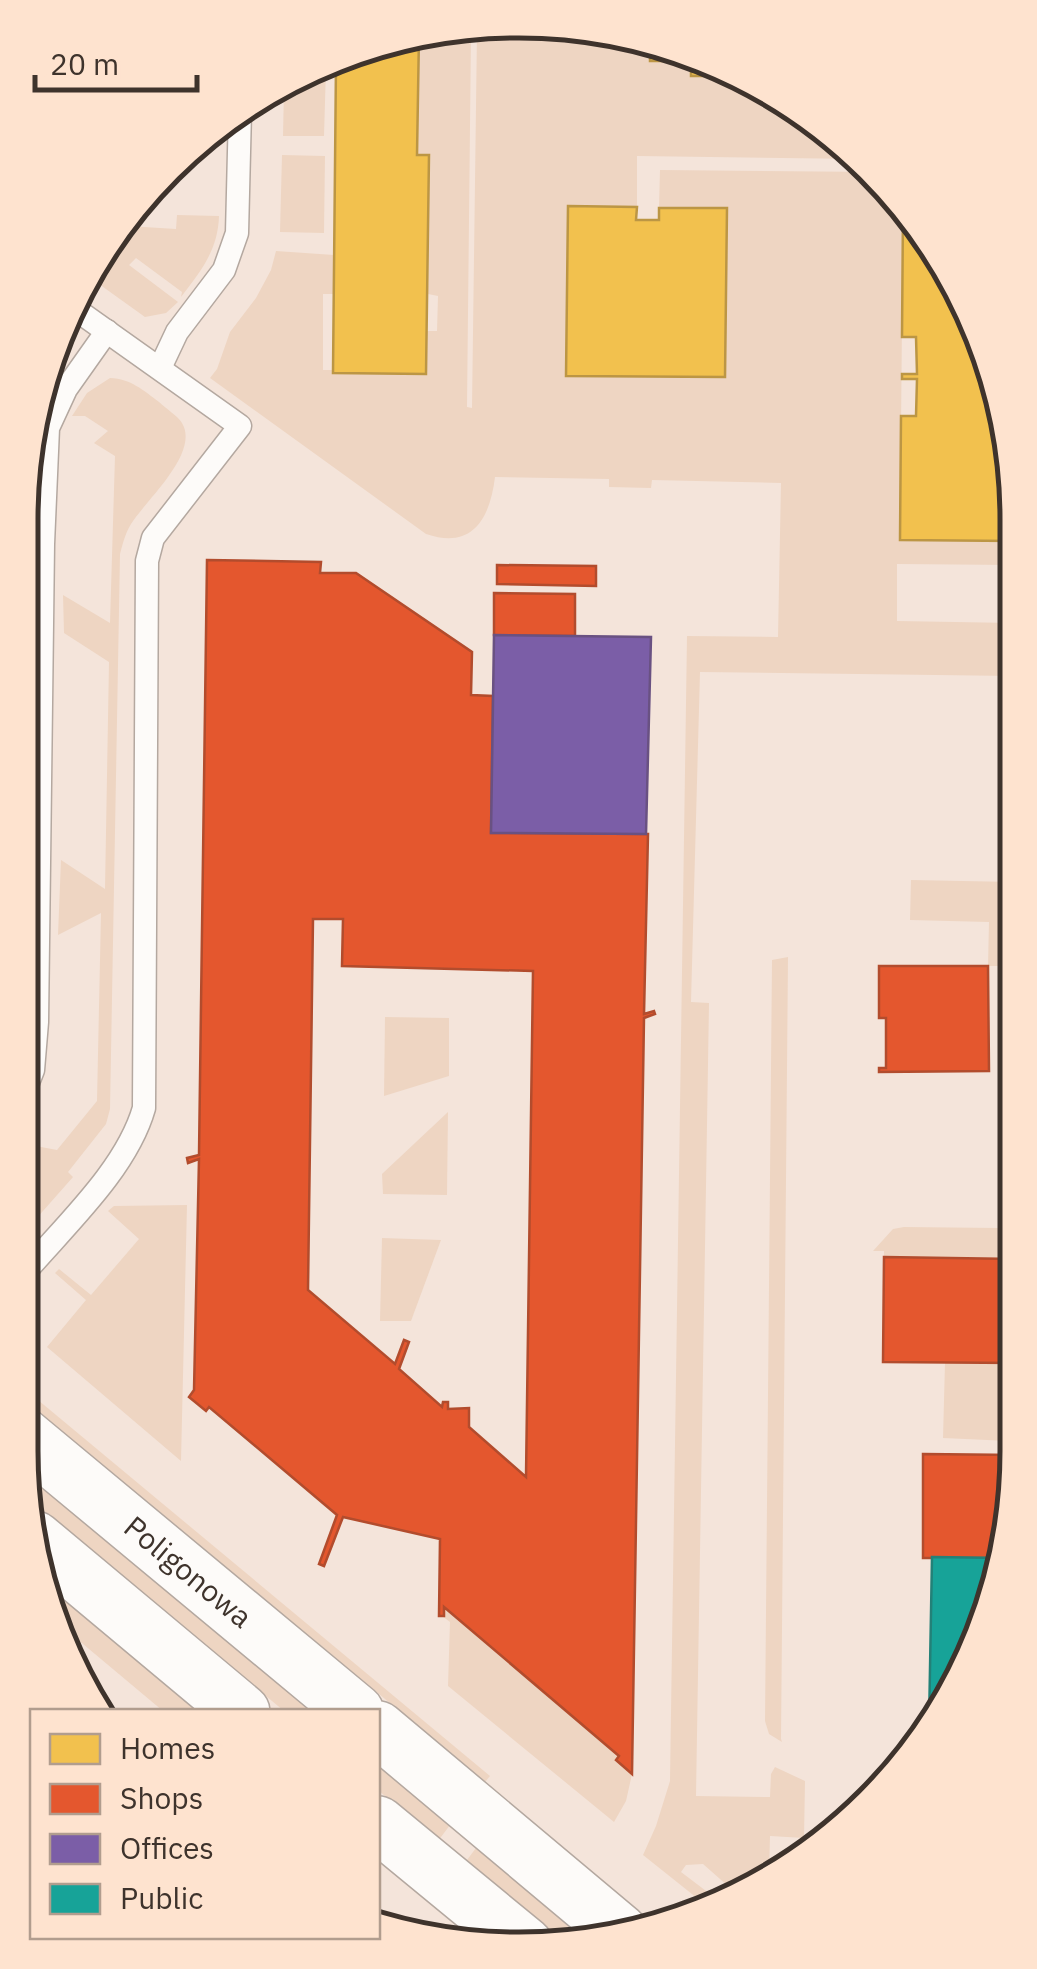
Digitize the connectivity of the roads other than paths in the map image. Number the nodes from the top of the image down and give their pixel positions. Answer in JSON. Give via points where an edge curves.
{"nodes":[{"id":1,"x":240,"y":127,"type":"edge"},
{"id":2,"x":83,"y":314,"type":"edge"},
{"id":3,"x":108,"y":331,"type":"junction"},
{"id":4,"x":160,"y":368,"type":"junction"},
{"id":5,"x":38,"y":1022,"type":"edge"},
{"id":6,"x":38,"y":1257,"type":"edge"},
{"id":7,"x":38,"y":1448,"type":"edge"},
{"id":8,"x":48,"y":1550,"type":"edge"},
{"id":9,"x":238,"y":1709,"type":"edge"},
{"id":10,"x":352,"y":1709,"type":"edge"},
{"id":11,"x":380,"y":1731,"type":"edge"},
{"id":12,"x":380,"y":1826,"type":"edge"},
{"id":13,"x":609,"y":1923,"type":"edge"},
{"id":14,"x":496,"y":1931,"type":"edge"}],
"edges":[{"from":1,"to":4,"type":"lane","via":[[237,233],[224,270],[177,332]]},
{"from":2,"to":3,"type":"lane"},
{"from":3,"to":4,"type":"lane"},
{"from":3,"to":5,"type":"lane","via":[[66,389],[48,428]]},
{"from":4,"to":6,"type":"lane","via":[[240,426],[154,538],[146,561],[144,1108],[119,1162]]},
{"from":7,"to":10,"type":"street","name":"Poligonowa"},
{"from":8,"to":9,"type":"street"},
{"from":11,"to":13,"type":"street"},
{"from":12,"to":14,"type":"street"}]}
